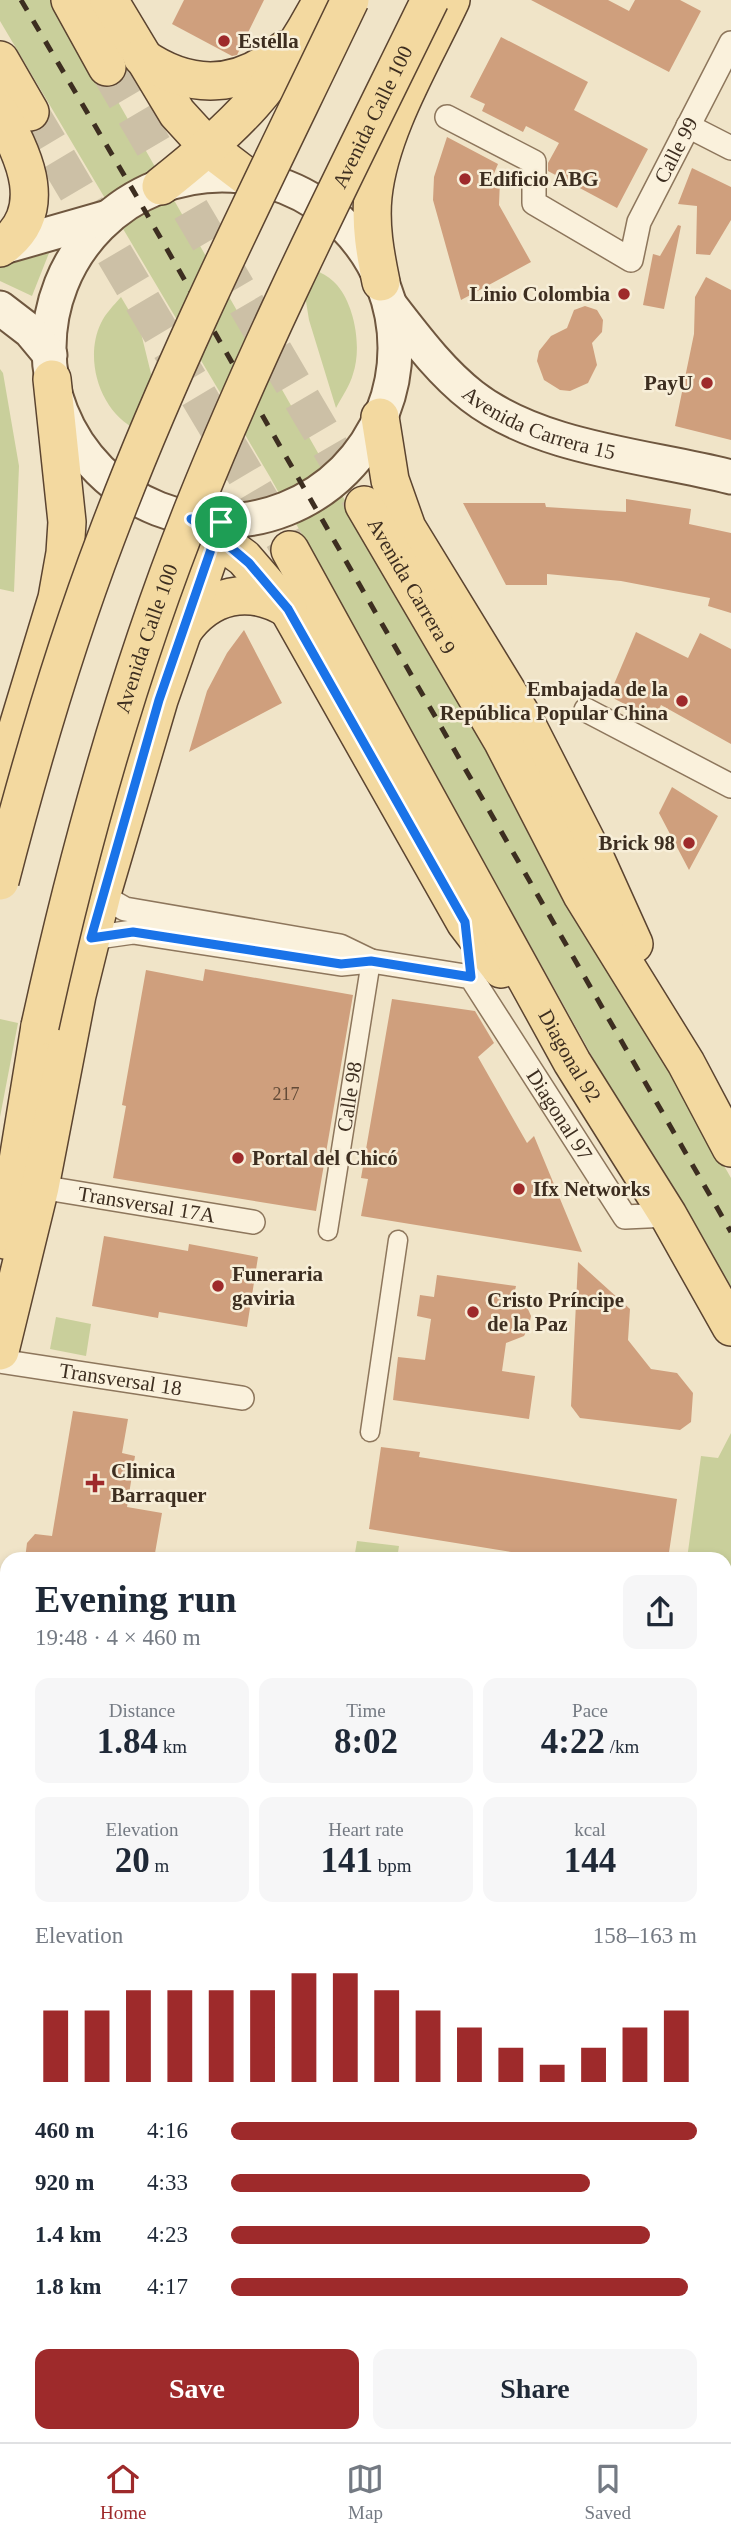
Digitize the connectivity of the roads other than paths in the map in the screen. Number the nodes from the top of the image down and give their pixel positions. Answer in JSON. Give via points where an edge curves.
{"nodes":[{"id":1,"x":70,"y":0,"type":"edge"},
{"id":2,"x":109,"y":0,"type":"edge"},
{"id":3,"x":321,"y":0,"type":"edge"},
{"id":4,"x":350,"y":0,"type":"edge"},
{"id":5,"x":430,"y":0,"type":"edge"},
{"id":6,"x":451,"y":0,"type":"edge"},
{"id":7,"x":301,"y":35,"type":"junction"},
{"id":8,"x":731,"y":43,"type":"edge"},
{"id":9,"x":142,"y":57,"type":"junction"},
{"id":10,"x":0,"y":60,"type":"edge"},
{"id":11,"x":107,"y":67,"type":"tunnel mouth"},
{"id":12,"x":15,"y":113,"type":"edge"},
{"id":13,"x":447,"y":117,"type":"dead end"},
{"id":14,"x":688,"y":125,"type":"junction"},
{"id":15,"x":209,"y":148,"type":"junction"},
{"id":16,"x":731,"y":148,"type":"edge"},
{"id":17,"x":247,"y":177,"type":"junction"},
{"id":18,"x":161,"y":186,"type":"junction"},
{"id":19,"x":111,"y":216,"type":"junction"},
{"id":20,"x":0,"y":248,"type":"edge"},
{"id":21,"x":384,"y":292,"type":"junction"},
{"id":22,"x":0,"y":308,"type":"edge"},
{"id":23,"x":51,"y":367,"type":"junction"},
{"id":24,"x":380,"y":417,"type":"junction"},
{"id":25,"x":731,"y":477,"type":"edge"},
{"id":26,"x":364,"y":505,"type":"tunnel mouth"},
{"id":27,"x":209,"y":525,"type":"junction"},
{"id":28,"x":290,"y":550,"type":"tunnel mouth"},
{"id":29,"x":288,"y":609,"type":"junction"},
{"id":30,"x":176,"y":648,"type":"junction"},
{"id":31,"x":586,"y":710,"type":"dead end"},
{"id":32,"x":0,"y":786,"type":"edge"},
{"id":33,"x":731,"y":786,"type":"edge"},
{"id":34,"x":0,"y":881,"type":"edge"},
{"id":35,"x":103,"y":890,"type":"junction"},
{"id":36,"x":465,"y":922,"type":"junction"},
{"id":37,"x":91,"y":938,"type":"junction"},
{"id":38,"x":371,"y":961,"type":"junction"},
{"id":39,"x":471,"y":977,"type":"junction"},
{"id":40,"x":572,"y":1062,"type":"junction"},
{"id":41,"x":686,"y":1063,"type":"junction"},
{"id":42,"x":731,"y":1148,"type":"edge"},
{"id":43,"x":40,"y":1187,"type":"junction"},
{"id":44,"x":668,"y":1215,"type":"junction"},
{"id":45,"x":253,"y":1223,"type":"dead end"},
{"id":46,"x":328,"y":1231,"type":"dead end"},
{"id":47,"x":398,"y":1240,"type":"dead end"},
{"id":48,"x":0,"y":1276,"type":"edge"},
{"id":49,"x":731,"y":1327,"type":"edge"},
{"id":50,"x":0,"y":1350,"type":"edge"},
{"id":51,"x":0,"y":1361,"type":"edge"},
{"id":52,"x":242,"y":1398,"type":"dead end"},
{"id":53,"x":370,"y":1432,"type":"dead end"}],
"edges":[{"from":1,"to":11,"type":"main road"},
{"from":2,"to":9,"type":"main road"},
{"from":3,"to":7,"type":"main road"},
{"from":4,"to":34,"type":"main road","bridge":true,"via":[[213,286],[129,479],[66,650]]},
{"from":5,"to":48,"type":"main road","name":"Avenida Calle 100","bridge":true,"via":[[278,315],[195,503],[150,628],[80,853],[40,1026]]},
{"from":6,"to":21,"type":"main road","via":[[377,167],[372,225]]},
{"from":7,"to":9,"type":"main road","via":[[264,68],[228,80],[183,78]]},
{"from":7,"to":15,"type":"main road","via":[[266,90]]},
{"from":8,"to":14,"type":"street","name":"Calle 99"},
{"from":9,"to":15,"type":"main road","via":[[177,113]]},
{"from":10,"to":12,"type":"main road"},
{"from":12,"to":20,"type":"main road","via":[[29,193],[22,224],[13,239]]},
{"from":13,"to":14,"type":"street","name":"Calle 99","via":[[534,162],[534,203],[631,260],[639,222]]},
{"from":14,"to":16,"type":"street"},
{"from":15,"to":17,"type":"main road"},
{"from":15,"to":18,"type":"main road"},
{"from":17,"to":18,"type":"main road","name":"Avenida Carrera 15","via":[[212,175]]},
{"from":17,"to":21,"type":"main road","name":"Avenida Carrera 15","via":[[295,191],[337,219],[355,238]]},
{"from":18,"to":19,"type":"main road","name":"Avenida Carrera 15"},
{"from":19,"to":20,"type":"main road"},
{"from":19,"to":23,"type":"main road","via":[[83,245],[63,281],[52,319]]},
{"from":21,"to":24,"type":"main road","via":[[393,334],[393,367]]},
{"from":21,"to":25,"type":"main road","name":"Avenida Carrera 15","via":[[423,348],[471,396],[502,416],[598,447]]},
{"from":22,"to":23,"type":"main road","via":[[30,331]]},
{"from":23,"to":27,"type":"main road","via":[[60,408],[97,467],[135,498]]},
{"from":23,"to":32,"type":"main road","via":[[66,509],[65,553],[57,598]]},
{"from":24,"to":27,"type":"main road","via":[[350,463],[308,498],[265,516]]},
{"from":24,"to":41,"type":"main road","via":[[390,480],[407,528],[524,719],[597,863]]},
{"from":26,"to":41,"type":"main road","name":"Avenida Carrera 9","via":[[503,742],[582,895]]},
{"from":27,"to":29,"type":"main road"},
{"from":27,"to":30,"type":"main road"},
{"from":28,"to":40,"type":"main road","name":"Diagonal 92"},
{"from":29,"to":30,"type":"main road","via":[[250,595],[220,599],[192,618]]},
{"from":29,"to":36,"type":"main road"},
{"from":30,"to":35,"type":"main road"},
{"from":31,"to":33,"type":"street"},
{"from":35,"to":37,"type":"main road"},
{"from":35,"to":38,"type":"street","via":[[125,909],[340,946]]},
{"from":36,"to":39,"type":"main road"},
{"from":36,"to":40,"type":"main road"},
{"from":37,"to":38,"type":"street","via":[[133,932],[341,964]]},
{"from":37,"to":43,"type":"main road"},
{"from":38,"to":39,"type":"street"},
{"from":38,"to":46,"type":"street","name":"Calle 98"},
{"from":39,"to":44,"type":"street","name":"Diagonal 97","via":[[625,1217]]},
{"from":40,"to":44,"type":"main road","name":"Diagonal 92"},
{"from":41,"to":42,"type":"main road"},
{"from":43,"to":45,"type":"street","name":"Transversal 17A"},
{"from":43,"to":50,"type":"main road"},
{"from":44,"to":49,"type":"main road","name":"Diagonal 92"},
{"from":47,"to":53,"type":"street"},
{"from":51,"to":52,"type":"street","name":"Transversal 18"}]}
